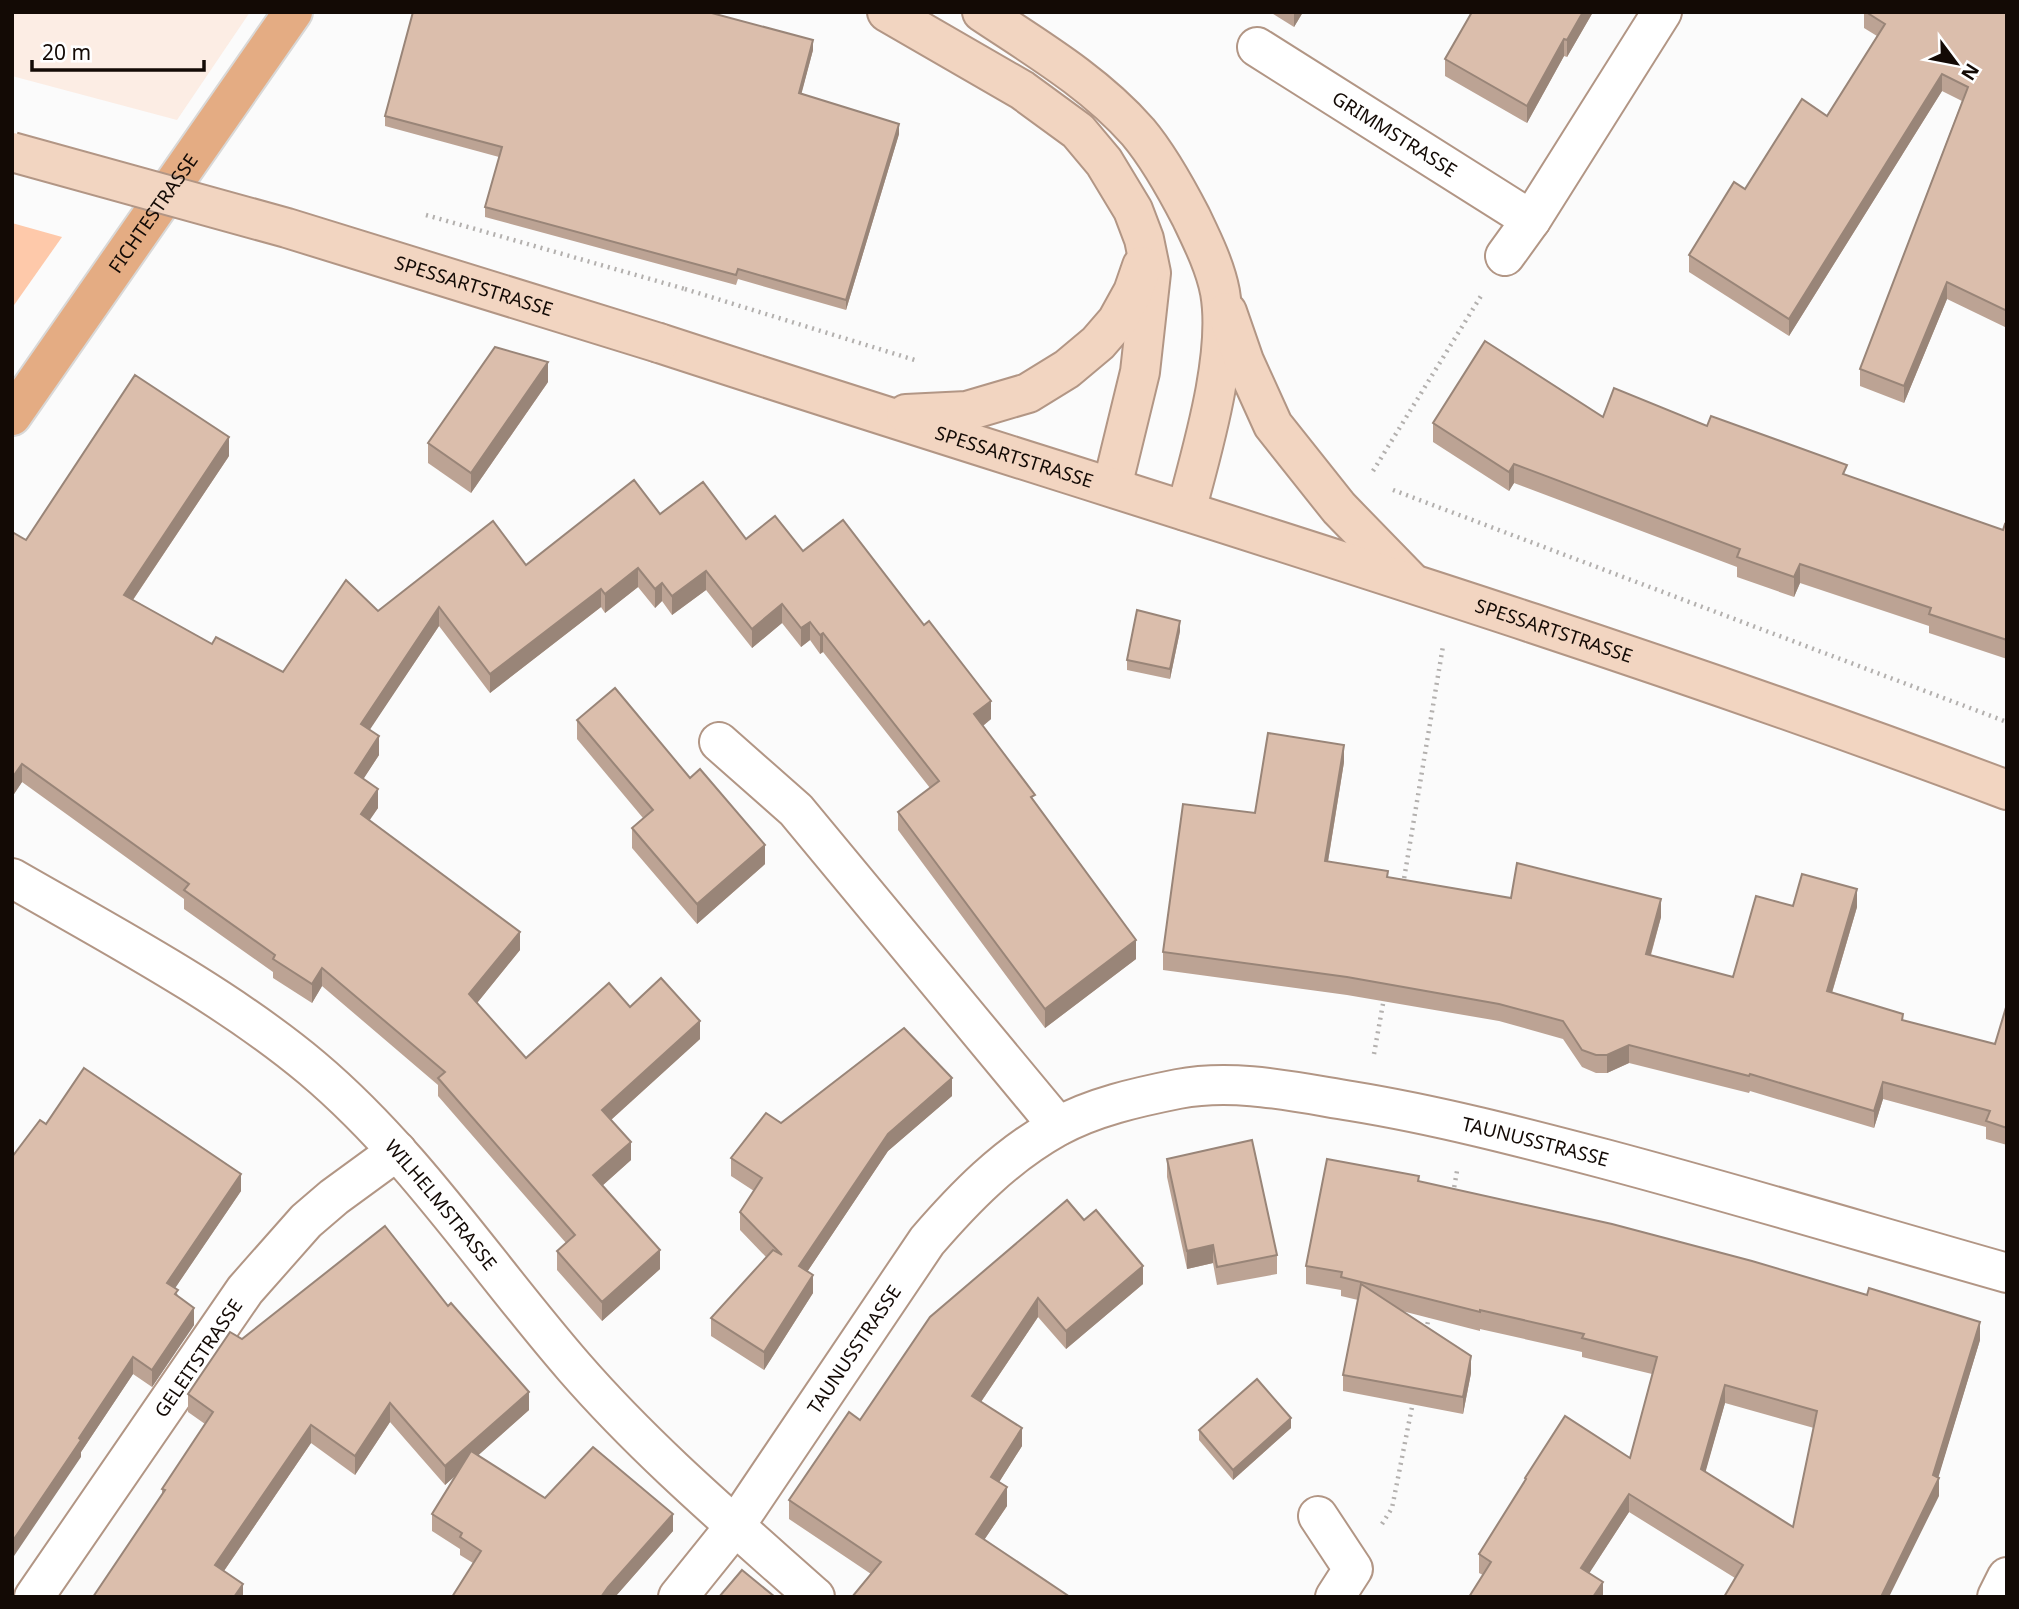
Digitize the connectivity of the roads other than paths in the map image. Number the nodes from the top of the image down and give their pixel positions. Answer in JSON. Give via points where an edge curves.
{"nodes":[{"id":1,"x":293,"y":12,"type":"edge"},
{"id":2,"x":887,"y":12,"type":"edge"},
{"id":3,"x":982,"y":12,"type":"edge"},
{"id":4,"x":1662,"y":12,"type":"edge"},
{"id":5,"x":1257,"y":47,"type":"dead end"},
{"id":6,"x":12,"y":152,"type":"edge"},
{"id":7,"x":1531,"y":220,"type":"junction"},
{"id":8,"x":1144,"y":239,"type":"junction"},
{"id":9,"x":1505,"y":256,"type":"road end"},
{"id":10,"x":1220,"y":292,"type":"junction"},
{"id":11,"x":879,"y":415,"type":"junction"},
{"id":12,"x":12,"y":416,"type":"edge"},
{"id":13,"x":1112,"y":487,"type":"junction"},
{"id":14,"x":1186,"y":512,"type":"junction"},
{"id":15,"x":1413,"y":584,"type":"junction"},
{"id":16,"x":719,"y":742,"type":"dead end"},
{"id":17,"x":2007,"y":790,"type":"edge"},
{"id":18,"x":12,"y":878,"type":"edge"},
{"id":19,"x":1058,"y":1126,"type":"junction"},
{"id":20,"x":397,"y":1151,"type":"junction"},
{"id":21,"x":2007,"y":1273,"type":"edge"},
{"id":22,"x":1318,"y":1516,"type":"dead end"},
{"id":23,"x":735,"y":1526,"type":"junction"},
{"id":24,"x":2007,"y":1577,"type":"edge"},
{"id":25,"x":1344,"y":1583,"type":"edge"},
{"id":26,"x":34,"y":1597,"type":"edge"},
{"id":27,"x":678,"y":1597,"type":"edge"},
{"id":28,"x":815,"y":1597,"type":"edge"},
{"id":29,"x":1997,"y":1597,"type":"edge"}],
"edges":[{"from":1,"to":12,"type":"main road","name":"FICHTESTRASSE"},
{"from":2,"to":8,"type":"main road","via":[[1022,90],[1077,131],[1120,187]]},
{"from":3,"to":10,"type":"main road","via":[[1078,76],[1138,132],[1199,232]]},
{"from":4,"to":7,"type":"street"},
{"from":5,"to":7,"type":"street","name":"GRIMMSTRASSE"},
{"from":6,"to":11,"type":"main road","name":"SPESSARTSTRASSE","bridge":true,"via":[[288,229]]},
{"from":7,"to":9,"type":"street"},
{"from":8,"to":11,"type":"main road","via":[[1142,265],[1117,321],[1067,369],[1028,393],[967,411]]},
{"from":8,"to":13,"type":"main road","via":[[1151,272],[1148,315],[1140,372]]},
{"from":10,"to":14,"type":"main road","via":[[1222,330],[1216,387]]},
{"from":10,"to":15,"type":"main road","via":[[1273,425],[1339,508]]},
{"from":11,"to":13,"type":"main road","name":"SPESSARTSTRASSE"},
{"from":13,"to":14,"type":"main road","name":"SPESSARTSTRASSE"},
{"from":14,"to":15,"type":"main road","name":"SPESSARTSTRASSE"},
{"from":15,"to":17,"type":"main road","name":"SPESSARTSTRASSE"},
{"from":16,"to":19,"type":"street","via":[[796,810]]},
{"from":18,"to":20,"type":"street","name":"WILHELMSTRASSE","via":[[266,1033],[312,1068]]},
{"from":19,"to":21,"type":"street","name":"TAUNUSSTRASSE","via":[[1102,1108],[1181,1089],[1252,1088],[1366,1104],[1467,1122]]},
{"from":19,"to":23,"type":"street","name":"TAUNUSSTRASSE","via":[[995,1170],[927,1241]]},
{"from":20,"to":23,"type":"street","name":"WILHELMSTRASSE","via":[[575,1367],[638,1436]]},
{"from":20,"to":26,"type":"street","name":"GELEITSTRASSE","via":[[306,1221],[245,1290]]},
{"from":22,"to":25,"type":"street"},
{"from":23,"to":27,"type":"street","name":"TAUNUSSTRASSE"},
{"from":23,"to":28,"type":"street","name":"WILHELMSTRASSE"},
{"from":24,"to":29,"type":"street"}]}
